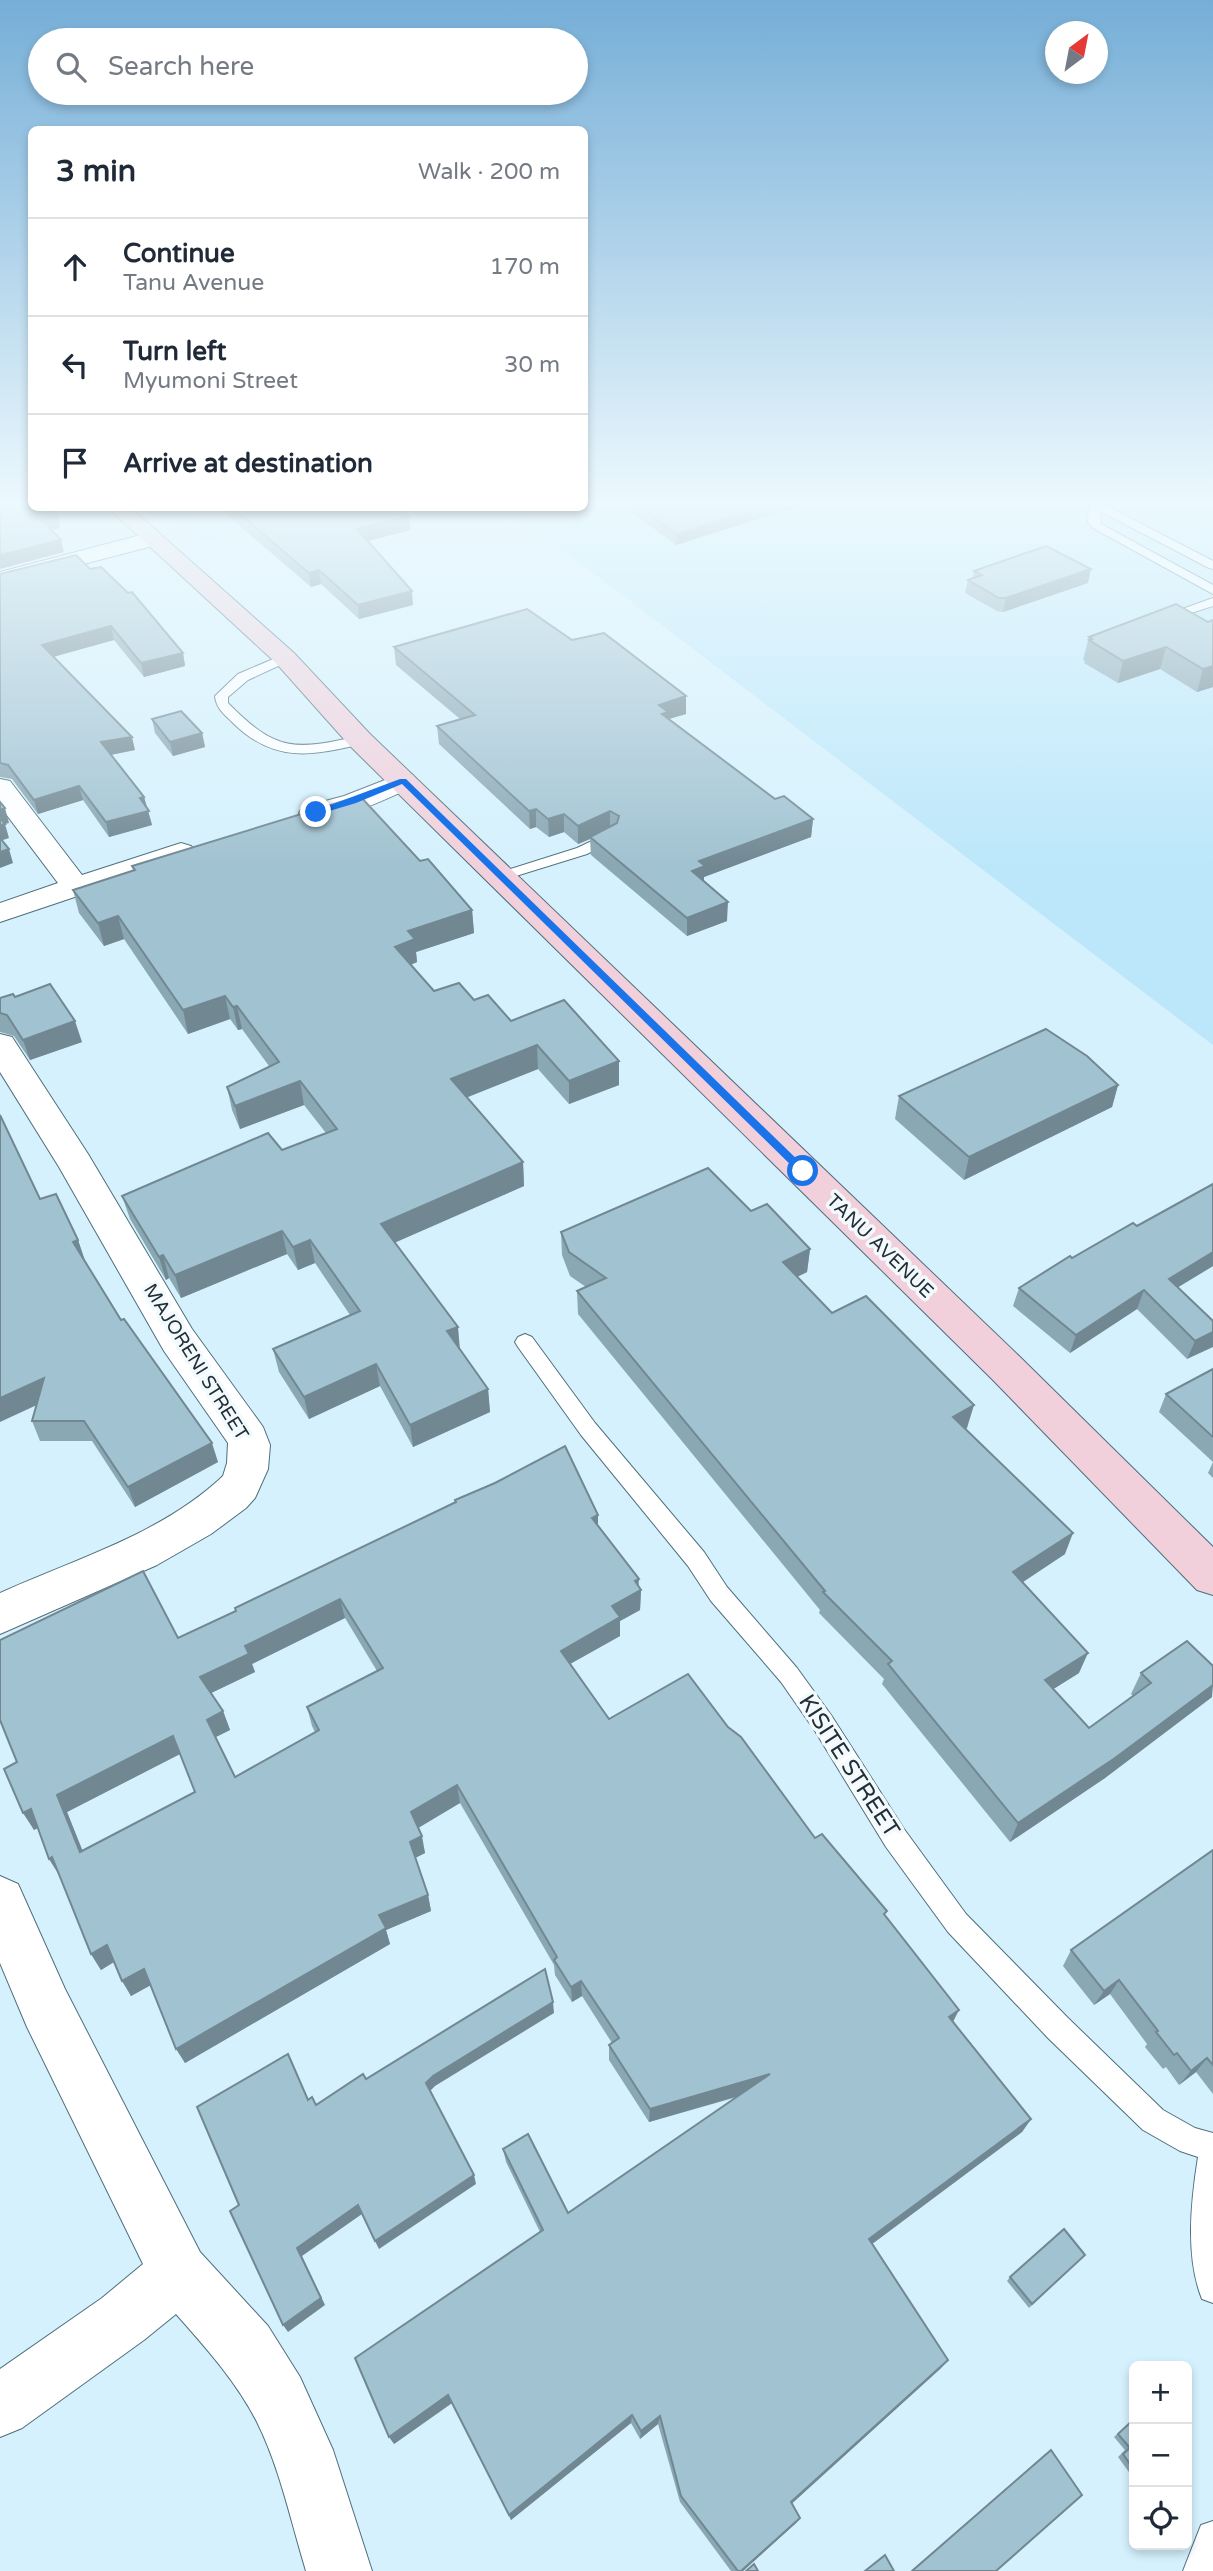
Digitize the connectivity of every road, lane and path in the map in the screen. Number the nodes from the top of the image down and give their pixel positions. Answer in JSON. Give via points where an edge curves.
{"nodes":[{"id":1,"x":249,"y":626,"type":"edge"},
{"id":2,"x":285,"y":658,"type":"junction"},
{"id":3,"x":360,"y":740,"type":"junction"},
{"id":4,"x":403,"y":781,"type":"junction"},
{"id":5,"x":0,"y":787,"type":"edge"},
{"id":6,"x":292,"y":819,"type":"edge"},
{"id":7,"x":611,"y":836,"type":"edge"},
{"id":8,"x":207,"y":844,"type":"edge"},
{"id":9,"x":503,"y":876,"type":"junction"},
{"id":10,"x":76,"y":887,"type":"junction"},
{"id":11,"x":0,"y":913,"type":"edge"},
{"id":12,"x":0,"y":1045,"type":"edge"},
{"id":13,"x":525,"y":1342,"type":"dead end"},
{"id":14,"x":1213,"y":1576,"type":"edge"},
{"id":15,"x":0,"y":1614,"type":"edge"},
{"id":16,"x":0,"y":1902,"type":"edge"},
{"id":17,"x":1213,"y":2148,"type":"edge"},
{"id":18,"x":179,"y":2273,"type":"junction"},
{"id":19,"x":1213,"y":2288,"type":"edge"},
{"id":20,"x":0,"y":2406,"type":"edge"},
{"id":21,"x":1213,"y":2537,"type":"edge"},
{"id":22,"x":338,"y":2571,"type":"edge"},
{"id":23,"x":1199,"y":2571,"type":"edge"}],
"edges":[{"from":1,"to":2,"type":"street","name":"TANU AVENUE"},
{"from":2,"to":3,"type":"street","name":"TANU AVENUE"},
{"from":2,"to":3,"type":"lane","via":[[236,682],[221,696],[222,704],[260,741],[276,749],[310,750]]},
{"from":3,"to":4,"type":"street","name":"TANU AVENUE"},
{"from":4,"to":6,"type":"street","via":[[354,802]]},
{"from":4,"to":9,"type":"street","name":"TANU AVENUE"},
{"from":5,"to":10,"type":"street"},
{"from":7,"to":9,"type":"lane","via":[[582,851]]},
{"from":8,"to":10,"type":"street"},
{"from":9,"to":14,"type":"street","name":"TANU AVENUE"},
{"from":10,"to":11,"type":"street"},
{"from":12,"to":15,"type":"street","name":"MAJORENI STREET","via":[[178,1340],[248,1439],[250,1450],[238,1488],[207,1514],[146,1548]]},
{"from":13,"to":17,"type":"lane","name":"KISITE STREET","via":[[588,1429],[789,1675],[895,1838],[957,1923],[1153,2120]]},
{"from":16,"to":18,"type":"street","via":[[46,2008]]},
{"from":17,"to":19,"type":"lane","via":[[1207,2237]]},
{"from":18,"to":20,"type":"street","via":[[123,2319]]},
{"from":18,"to":22,"type":"street","via":[[246,2348],[278,2399],[309,2474]]},
{"from":21,"to":23,"type":"lane"}]}
